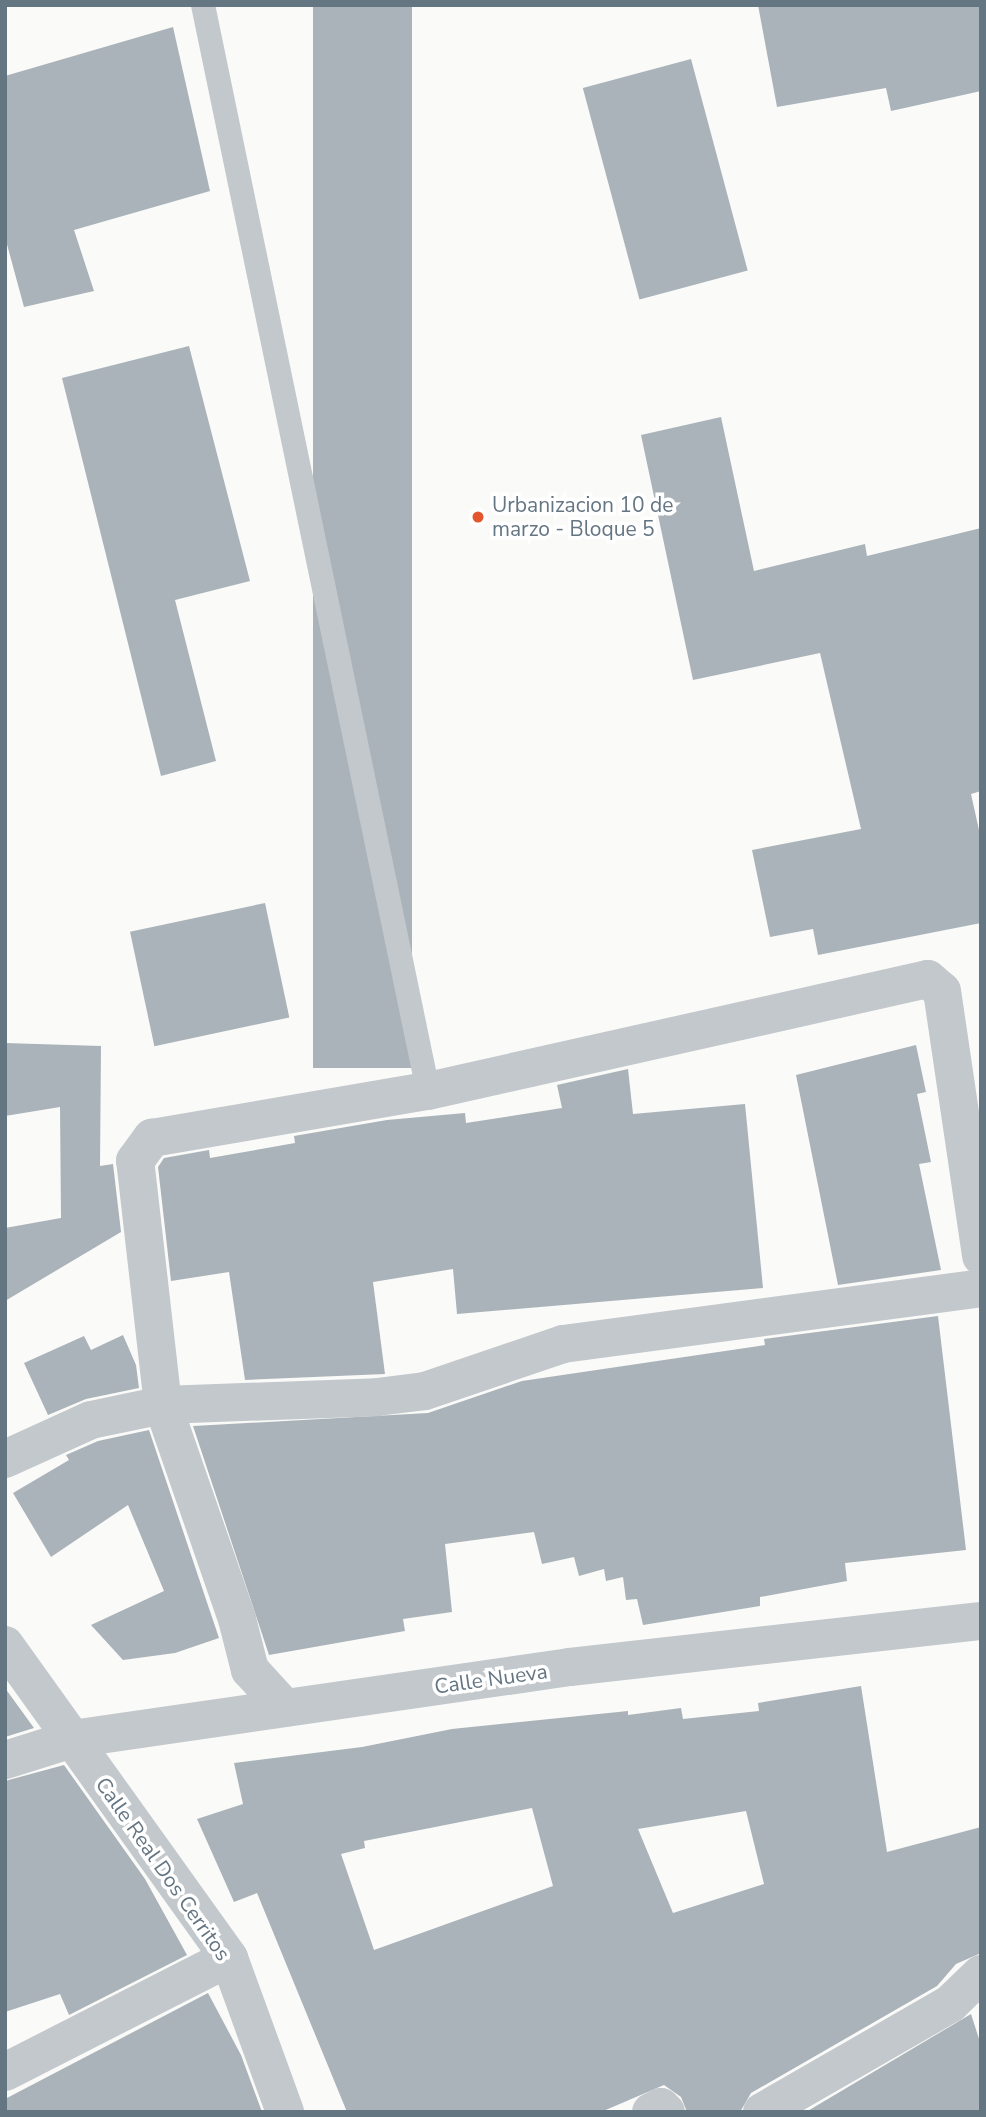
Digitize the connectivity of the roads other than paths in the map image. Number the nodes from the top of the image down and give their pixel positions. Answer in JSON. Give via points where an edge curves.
{"nodes":[{"id":1,"x":203,"y":5,"type":"edge"},
{"id":2,"x":428,"y":1091,"type":"junction"},
{"id":3,"x":981,"y":1256,"type":"edge"},
{"id":4,"x":981,"y":1288,"type":"edge"},
{"id":5,"x":163,"y":1405,"type":"junction"},
{"id":6,"x":5,"y":1459,"type":"edge"},
{"id":7,"x":981,"y":1621,"type":"edge"},
{"id":8,"x":5,"y":1645,"type":"edge"},
{"id":9,"x":285,"y":1708,"type":"junction"},
{"id":10,"x":72,"y":1739,"type":"junction"},
{"id":11,"x":5,"y":1760,"type":"edge"},
{"id":12,"x":229,"y":1958,"type":"junction"},
{"id":13,"x":981,"y":1974,"type":"edge"},
{"id":14,"x":5,"y":2072,"type":"edge"},
{"id":15,"x":285,"y":2112,"type":"edge"},
{"id":16,"x":651,"y":2112,"type":"edge"},
{"id":17,"x":666,"y":2112,"type":"edge"},
{"id":18,"x":762,"y":2112,"type":"edge"}],
"edges":[{"from":1,"to":2,"type":"lane"},
{"from":2,"to":3,"type":"street","via":[[928,979],[942,991]]},
{"from":2,"to":5,"type":"street","via":[[152,1138],[142,1149],[135,1161]]},
{"from":4,"to":5,"type":"street","via":[[563,1344],[425,1391]]},
{"from":5,"to":6,"type":"street","via":[[91,1420]]},
{"from":5,"to":9,"type":"street","via":[[237,1619],[250,1670]]},
{"from":7,"to":9,"type":"street","name":"Calle Nueva","via":[[570,1667]]},
{"from":8,"to":10,"type":"street","name":"Calle Real Dos Cerritos"},
{"from":9,"to":10,"type":"street","name":"Calle Nueva"},
{"from":10,"to":11,"type":"street","name":"Calle Nueva"},
{"from":10,"to":12,"type":"street","name":"Calle Real Dos Cerritos"},
{"from":12,"to":14,"type":"street"},
{"from":12,"to":15,"type":"street","name":"Calle Real Dos Cerritos"},
{"from":13,"to":18,"type":"street","via":[[950,2004]]},
{"from":16,"to":17,"type":"street","via":[[661,2107]]}]}
